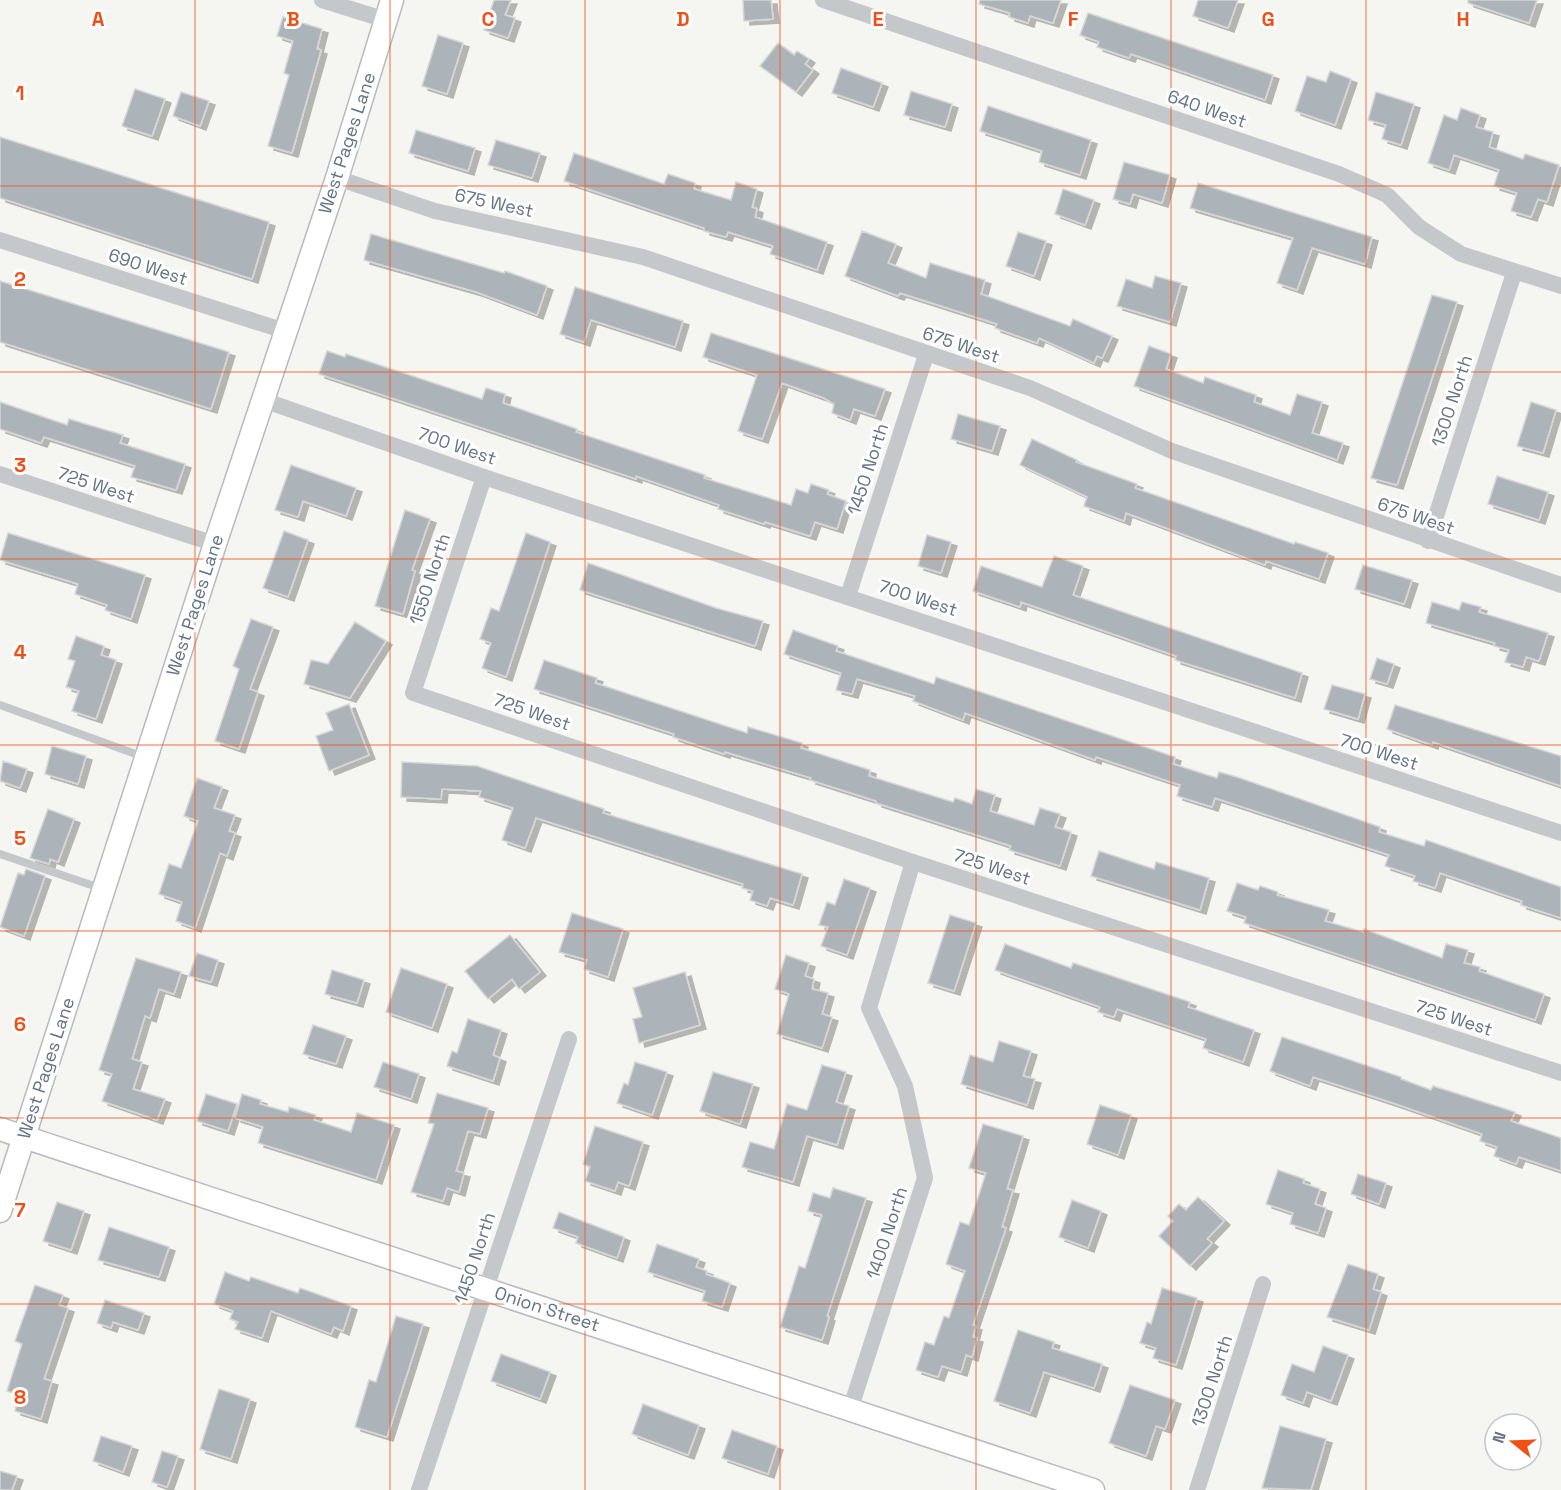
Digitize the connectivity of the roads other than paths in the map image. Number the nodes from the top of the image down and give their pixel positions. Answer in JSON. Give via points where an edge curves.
{"nodes":[{"id":1,"x":322,"y":0,"type":"edge"},
{"id":2,"x":822,"y":0,"type":"edge"},
{"id":3,"x":389,"y":10,"type":"edge"},
{"id":4,"x":337,"y":178,"type":"junction"},
{"id":5,"x":0,"y":240,"type":"edge"},
{"id":6,"x":1514,"y":273,"type":"junction"},
{"id":7,"x":1561,"y":286,"type":"edge"},
{"id":8,"x":285,"y":331,"type":"junction"},
{"id":9,"x":926,"y":355,"type":"junction"},
{"id":10,"x":263,"y":400,"type":"junction"},
{"id":11,"x":0,"y":474,"type":"edge"},
{"id":12,"x":484,"y":477,"type":"junction"},
{"id":13,"x":1428,"y":541,"type":"junction"},
{"id":14,"x":215,"y":544,"type":"junction"},
{"id":15,"x":1561,"y":585,"type":"edge"},
{"id":16,"x":848,"y":596,"type":"junction"},
{"id":17,"x":413,"y":693,"type":"joint"},
{"id":18,"x":0,"y":705,"type":"edge"},
{"id":19,"x":146,"y":758,"type":"junction"},
{"id":20,"x":1561,"y":833,"type":"edge"},
{"id":21,"x":0,"y":854,"type":"edge"},
{"id":22,"x":913,"y":861,"type":"junction"},
{"id":23,"x":104,"y":889,"type":"junction"},
{"id":24,"x":569,"y":1039,"type":"dead end"},
{"id":25,"x":1561,"y":1073,"type":"edge"},
{"id":26,"x":0,"y":1129,"type":"edge"},
{"id":27,"x":23,"y":1137,"type":"junction"},
{"id":28,"x":0,"y":1211,"type":"edge"},
{"id":29,"x":1263,"y":1284,"type":"dead end"},
{"id":30,"x":485,"y":1288,"type":"junction"},
{"id":31,"x":850,"y":1410,"type":"junction"},
{"id":32,"x":419,"y":1490,"type":"edge"},
{"id":33,"x":1093,"y":1490,"type":"edge"},
{"id":34,"x":1197,"y":1490,"type":"edge"}],
"edges":[{"from":1,"to":3,"type":"street"},
{"from":2,"to":6,"type":"street","name":"640 West","via":[[1339,174],[1387,195],[1419,227],[1461,254]]},
{"from":3,"to":4,"type":"street","name":"West Pages Lane"},
{"from":4,"to":8,"type":"street","name":"West Pages Lane"},
{"from":4,"to":9,"type":"street","name":"675 West","via":[[435,211],[643,257]]},
{"from":5,"to":8,"type":"street","name":"690 West"},
{"from":6,"to":7,"type":"street","name":"640 West"},
{"from":6,"to":13,"type":"street","name":"1300 North"},
{"from":8,"to":10,"type":"street","name":"West Pages Lane"},
{"from":9,"to":13,"type":"street","name":"675 West","via":[[1030,388],[1172,451]]},
{"from":9,"to":16,"type":"street","name":"1450 North"},
{"from":10,"to":12,"type":"street","name":"700 West"},
{"from":10,"to":14,"type":"street","name":"West Pages Lane"},
{"from":11,"to":14,"type":"street","name":"725 West"},
{"from":12,"to":16,"type":"street","name":"700 West"},
{"from":12,"to":17,"type":"street","name":"1550 North"},
{"from":13,"to":15,"type":"street","name":"675 West"},
{"from":14,"to":19,"type":"street","name":"West Pages Lane"},
{"from":16,"to":20,"type":"street","name":"700 West"},
{"from":17,"to":22,"type":"street","name":"725 West"},
{"from":18,"to":19,"type":"lane"},
{"from":19,"to":23,"type":"street","name":"West Pages Lane"},
{"from":21,"to":23,"type":"lane"},
{"from":22,"to":25,"type":"street","name":"725 West"},
{"from":22,"to":31,"type":"street","name":"1400 North","via":[[869,1008],[905,1086],[925,1178]]},
{"from":23,"to":27,"type":"street","name":"West Pages Lane"},
{"from":24,"to":30,"type":"street","name":"1450 North"},
{"from":26,"to":27,"type":"street","name":"Onion Street"},
{"from":27,"to":28,"type":"street","name":"West Pages Lane"},
{"from":27,"to":30,"type":"street","name":"Onion Street"},
{"from":29,"to":34,"type":"street","name":"1300 North"},
{"from":30,"to":31,"type":"street","name":"Onion Street"},
{"from":30,"to":32,"type":"street","name":"1450 North"},
{"from":31,"to":33,"type":"street","name":"Onion Street"}]}
